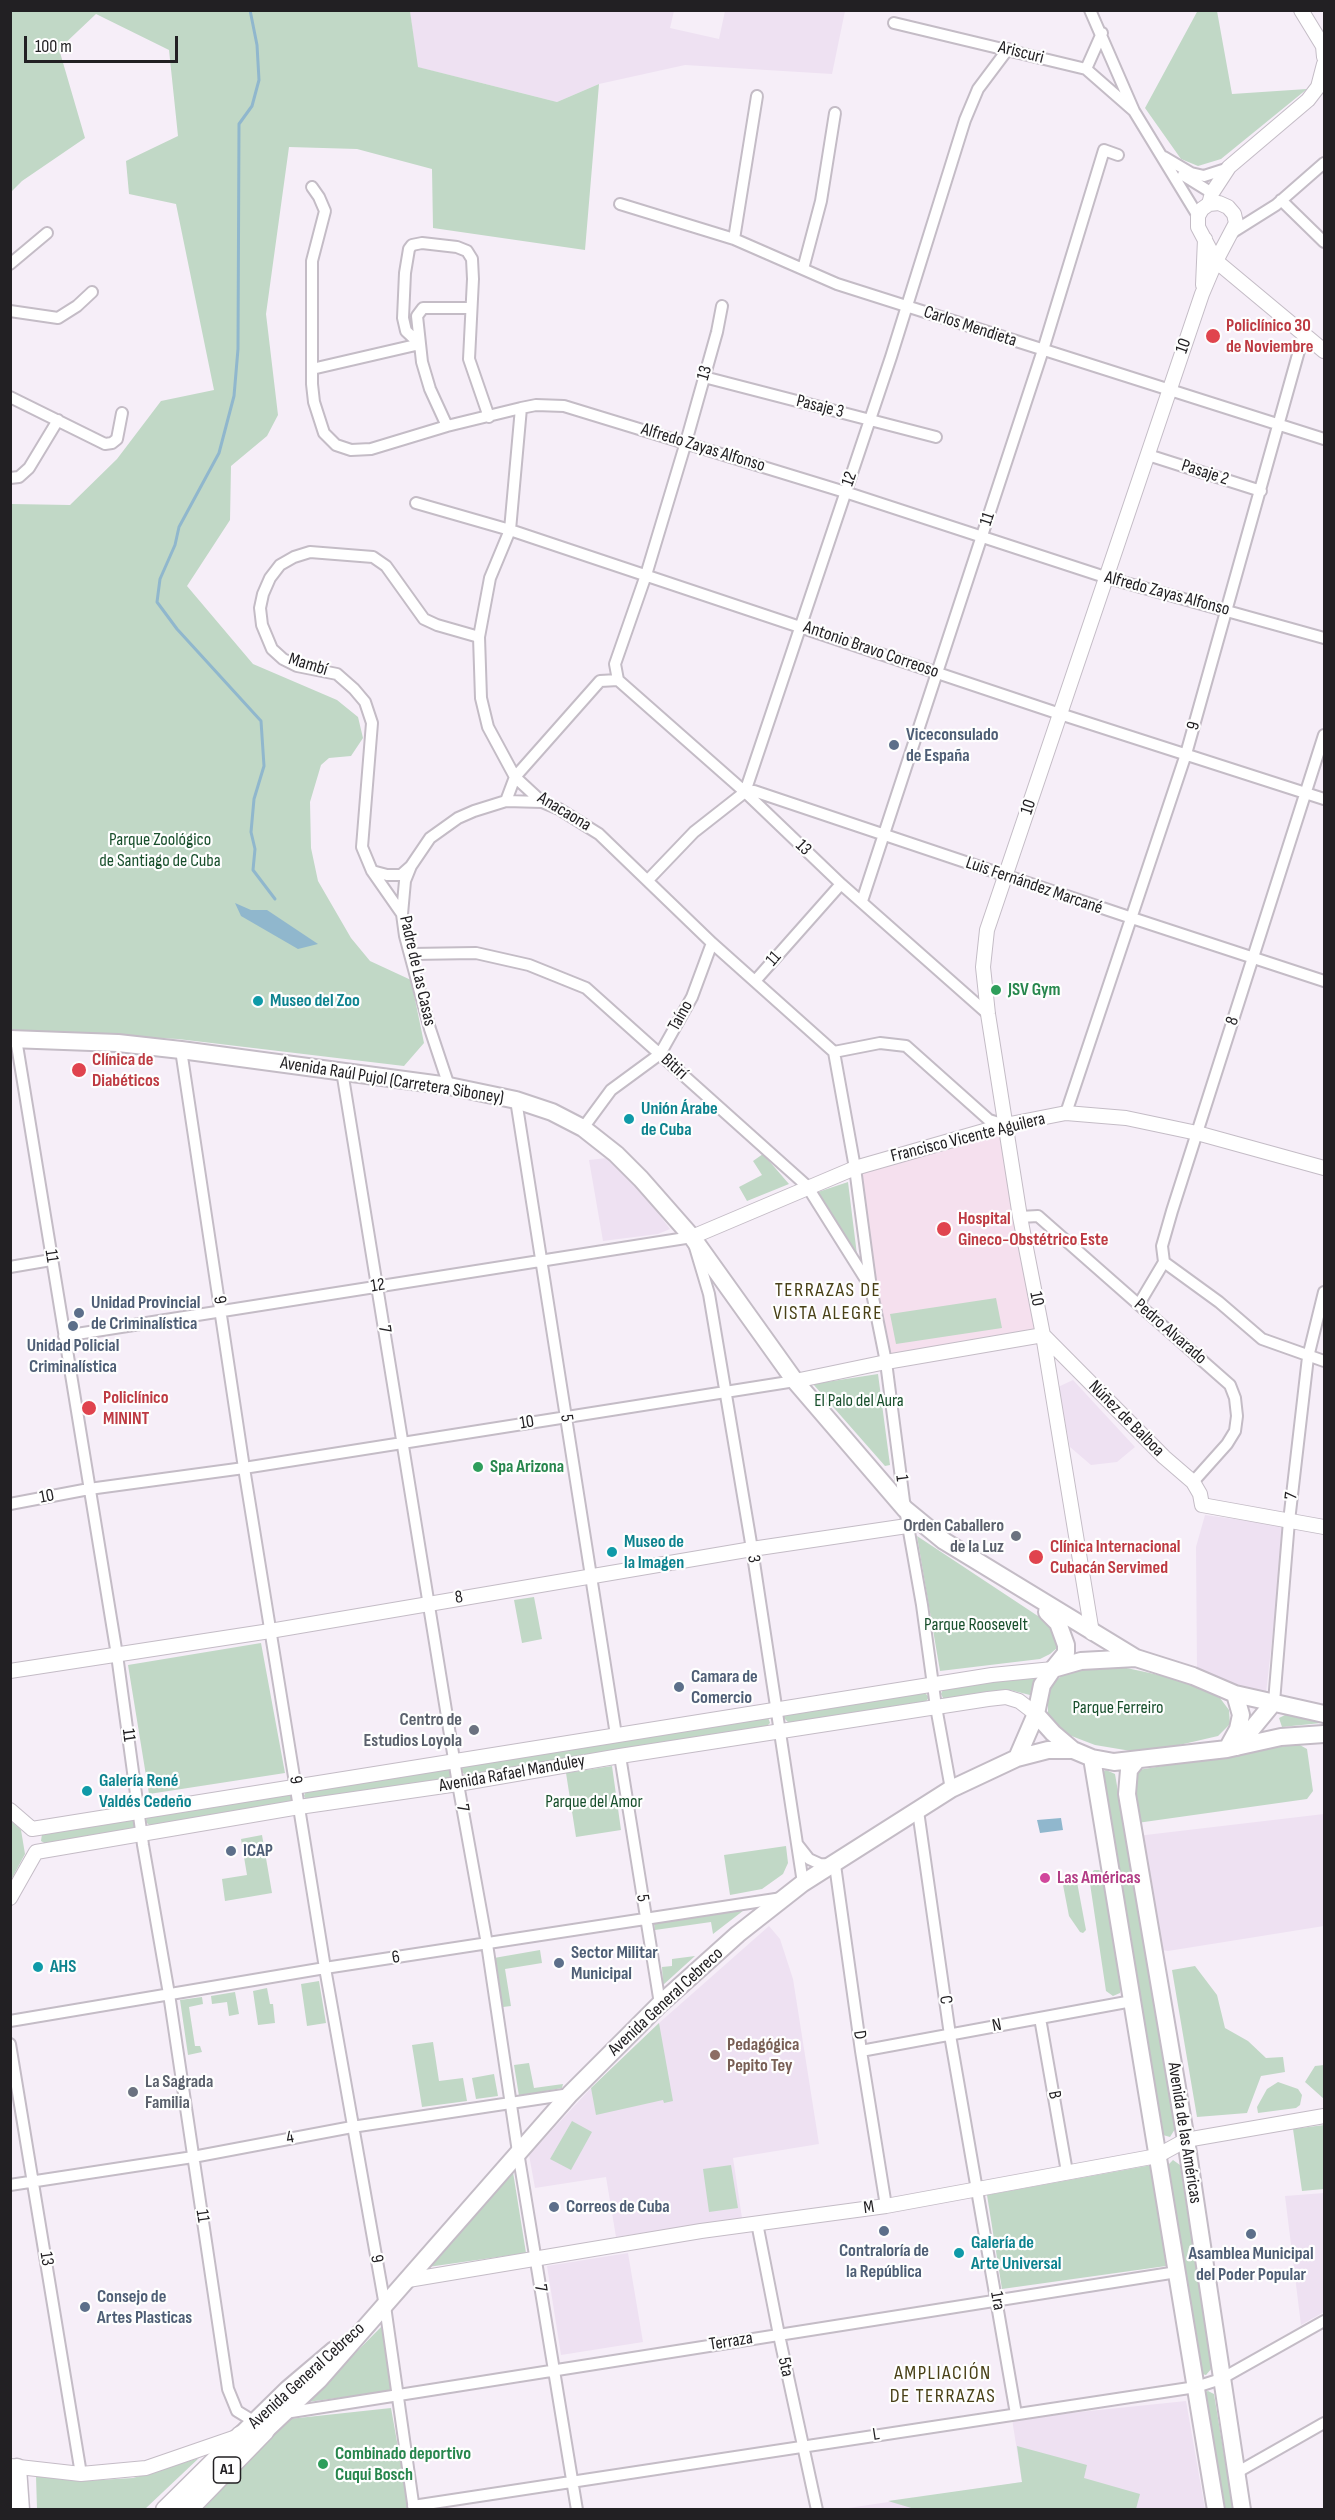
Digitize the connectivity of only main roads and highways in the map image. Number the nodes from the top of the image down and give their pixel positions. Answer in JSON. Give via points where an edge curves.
{"nodes":[{"id":1,"x":1301,"y":10,"type":"edge"},
{"id":2,"x":1324,"y":57,"type":"edge"},
{"id":3,"x":1324,"y":64,"type":"edge"},
{"id":4,"x":1225,"y":172,"type":"junction"},
{"id":5,"x":1210,"y":199,"type":"junction"},
{"id":6,"x":1228,"y":207,"type":"junction"},
{"id":7,"x":1233,"y":232,"type":"junction"},
{"id":8,"x":1205,"y":237,"type":"junction"},
{"id":9,"x":1216,"y":261,"type":"junction"},
{"id":10,"x":1202,"y":294,"type":"junction"},
{"id":11,"x":1324,"y":351,"type":"edge"},
{"id":12,"x":13,"y":1039,"type":"edge"},
{"id":13,"x":1005,"y":1125,"type":"junction"},
{"id":14,"x":1324,"y":1168,"type":"edge"},
{"id":15,"x":692,"y":1237,"type":"junction"},
{"id":16,"x":1043,"y":1335,"type":"junction"},
{"id":17,"x":795,"y":1381,"type":"junction"},
{"id":18,"x":907,"y":1526,"type":"road end"},
{"id":19,"x":1324,"y":1527,"type":"edge"},
{"id":20,"x":1032,"y":1596,"type":"junction"},
{"id":21,"x":1092,"y":1633,"type":"junction"},
{"id":22,"x":1136,"y":1658,"type":"junction"},
{"id":23,"x":1053,"y":1669,"type":"junction"},
{"id":24,"x":10,"y":1671,"type":"edge"},
{"id":25,"x":1235,"y":1694,"type":"junction"},
{"id":26,"x":1279,"y":1703,"type":"junction"},
{"id":27,"x":1036,"y":1714,"type":"junction"},
{"id":28,"x":1324,"y":1714,"type":"edge"},
{"id":29,"x":1324,"y":1734,"type":"edge"},
{"id":30,"x":1281,"y":1737,"type":"junction"},
{"id":31,"x":1232,"y":1748,"type":"junction"},
{"id":32,"x":1073,"y":1750,"type":"junction"},
{"id":33,"x":1017,"y":1758,"type":"junction"},
{"id":34,"x":1092,"y":1758,"type":"junction"},
{"id":35,"x":1137,"y":1760,"type":"junction"},
{"id":36,"x":10,"y":1810,"type":"edge"},
{"id":37,"x":32,"y":1829,"type":"junction"},
{"id":38,"x":36,"y":1852,"type":"junction"},
{"id":39,"x":10,"y":1898,"type":"edge"},
{"id":40,"x":1324,"y":2116,"type":"edge"},
{"id":41,"x":1186,"y":2140,"type":"junction"},
{"id":42,"x":1157,"y":2156,"type":"junction"},
{"id":43,"x":408,"y":2280,"type":"junction"},
{"id":44,"x":380,"y":2311,"type":"junction"},
{"id":45,"x":260,"y":2426,"type":"junction"},
{"id":46,"x":241,"y":2435,"type":"junction"},
{"id":47,"x":14,"y":2467,"type":"edge"},
{"id":48,"x":20,"y":2510,"type":"edge"},
{"id":49,"x":165,"y":2510,"type":"edge"},
{"id":50,"x":188,"y":2510,"type":"edge"},
{"id":51,"x":1216,"y":2510,"type":"edge"},
{"id":52,"x":1242,"y":2510,"type":"edge"}],
"edges":[{"from":1,"to":2,"type":"main road","via":[[1323,46]]},
{"from":3,"to":4,"type":"main road","via":[[1318,87],[1308,100]]},
{"from":4,"to":5,"type":"main road"},
{"from":4,"to":6,"type":"main road","via":[[1221,187]]},
{"from":5,"to":6,"type":"main road"},
{"from":5,"to":8,"type":"main road","name":"10","via":[[1198,216],[1198,227]]},
{"from":6,"to":7,"type":"main road","via":[[1236,223]]},
{"from":7,"to":8,"type":"main road","name":"10","via":[[1225,239]]},
{"from":7,"to":9,"type":"main road","name":"10"},
{"from":8,"to":9,"type":"main road"},
{"from":8,"to":10,"type":"main road","name":"10"},
{"from":9,"to":10,"type":"main road","name":"10"},
{"from":9,"to":11,"type":"main road"},
{"from":10,"to":13,"type":"main road","name":"10","via":[[987,930],[983,967]]},
{"from":12,"to":15,"type":"main road","name":"Avenida Raúl Pujol (Carretera Siboney)","via":[[181,1050],[449,1086],[516,1100],[583,1128],[616,1154]]},
{"from":13,"to":14,"type":"main road","name":"Francisco Vicente Aguilera","via":[[1066,1113],[1126,1118]]},
{"from":13,"to":15,"type":"main road","name":"Francisco Vicente Aguilera","via":[[855,1168]]},
{"from":13,"to":16,"type":"main road","name":"10"},
{"from":15,"to":17,"type":"main road","name":"Avenida Raúl Pujol (Carretera Siboney)"},
{"from":16,"to":17,"type":"main road","name":"10"},
{"from":16,"to":19,"type":"main road","name":"Núñez de Balboa","via":[[1193,1482],[1202,1505]]},
{"from":16,"to":21,"type":"main road","name":"10"},
{"from":17,"to":20,"type":"main road","name":"Avenida Raúl Pujol (Carretera Siboney)","via":[[904,1509],[944,1541]]},
{"from":18,"to":24,"type":"main road","name":"8"},
{"from":20,"to":21,"type":"main road","name":"Avenida Raúl Pujol (Carretera Siboney)"},
{"from":20,"to":23,"type":"main road","name":"Avenida Raúl Pujol (Carretera Siboney)","via":[[1064,1633],[1066,1653]]},
{"from":21,"to":22,"type":"main road","name":"Avenida Raúl Pujol (Carretera Siboney)"},
{"from":22,"to":23,"type":"main road","via":[[1081,1661]]},
{"from":22,"to":25,"type":"main road"},
{"from":23,"to":27,"type":"main road","name":"Avenida Raúl Pujol (Carretera Siboney)","via":[[1042,1685]]},
{"from":23,"to":37,"type":"main road","name":"Avenida Rafael Manduley","via":[[932,1684]]},
{"from":25,"to":26,"type":"main road"},
{"from":25,"to":31,"type":"main road","via":[[1241,1715]]},
{"from":26,"to":28,"type":"main road"},
{"from":26,"to":30,"type":"main road","via":[[1272,1725]]},
{"from":26,"to":31,"type":"main road"},
{"from":27,"to":32,"type":"main road"},
{"from":27,"to":33,"type":"main road"},
{"from":27,"to":38,"type":"main road","name":"Avenida Rafael Manduley","via":[[1006,1697]]},
{"from":29,"to":30,"type":"main road"},
{"from":30,"to":31,"type":"main road"},
{"from":31,"to":35,"type":"main road"},
{"from":32,"to":33,"type":"main road","name":"Avenida General Cebreco","via":[[1048,1750]]},
{"from":32,"to":34,"type":"main road"},
{"from":33,"to":43,"type":"main road","name":"Avenida General Cebreco","via":[[951,1789],[782,1898],[660,2004],[570,2094]]},
{"from":34,"to":35,"type":"main road","via":[[1114,1762]]},
{"from":34,"to":42,"type":"main road","name":"Avenida de las Américas"},
{"from":35,"to":41,"type":"main road","name":"Avenida de las Américas","via":[[1129,1770],[1127,1794]]},
{"from":36,"to":37,"type":"main road"},
{"from":37,"to":38,"type":"main road"},
{"from":38,"to":39,"type":"main road"},
{"from":40,"to":41,"type":"main road","name":"M"},
{"from":41,"to":42,"type":"main road","name":"M"},
{"from":41,"to":52,"type":"main road","name":"Avenida de las Américas"},
{"from":42,"to":43,"type":"main road","name":"M","via":[[886,2206]]},
{"from":42,"to":51,"type":"main road","name":"Avenida de las Américas"},
{"from":43,"to":44,"type":"main road","name":"Avenida General Cebreco"},
{"from":44,"to":45,"type":"main road","name":"Avenida General Cebreco","via":[[288,2389]]},
{"from":44,"to":45,"type":"main road","name":"Avenida General Cebreco","via":[[320,2380],[285,2413]]},
{"from":45,"to":46,"type":"main road","name":"Avenida General Cebreco"},
{"from":45,"to":50,"type":"highway","number":"A1"},
{"from":46,"to":47,"type":"main road","name":"Avenida General Cebreco","via":[[146,2468],[81,2475]]},
{"from":46,"to":49,"type":"highway","number":"A1"},
{"from":47,"to":48,"type":"highway"}]}
